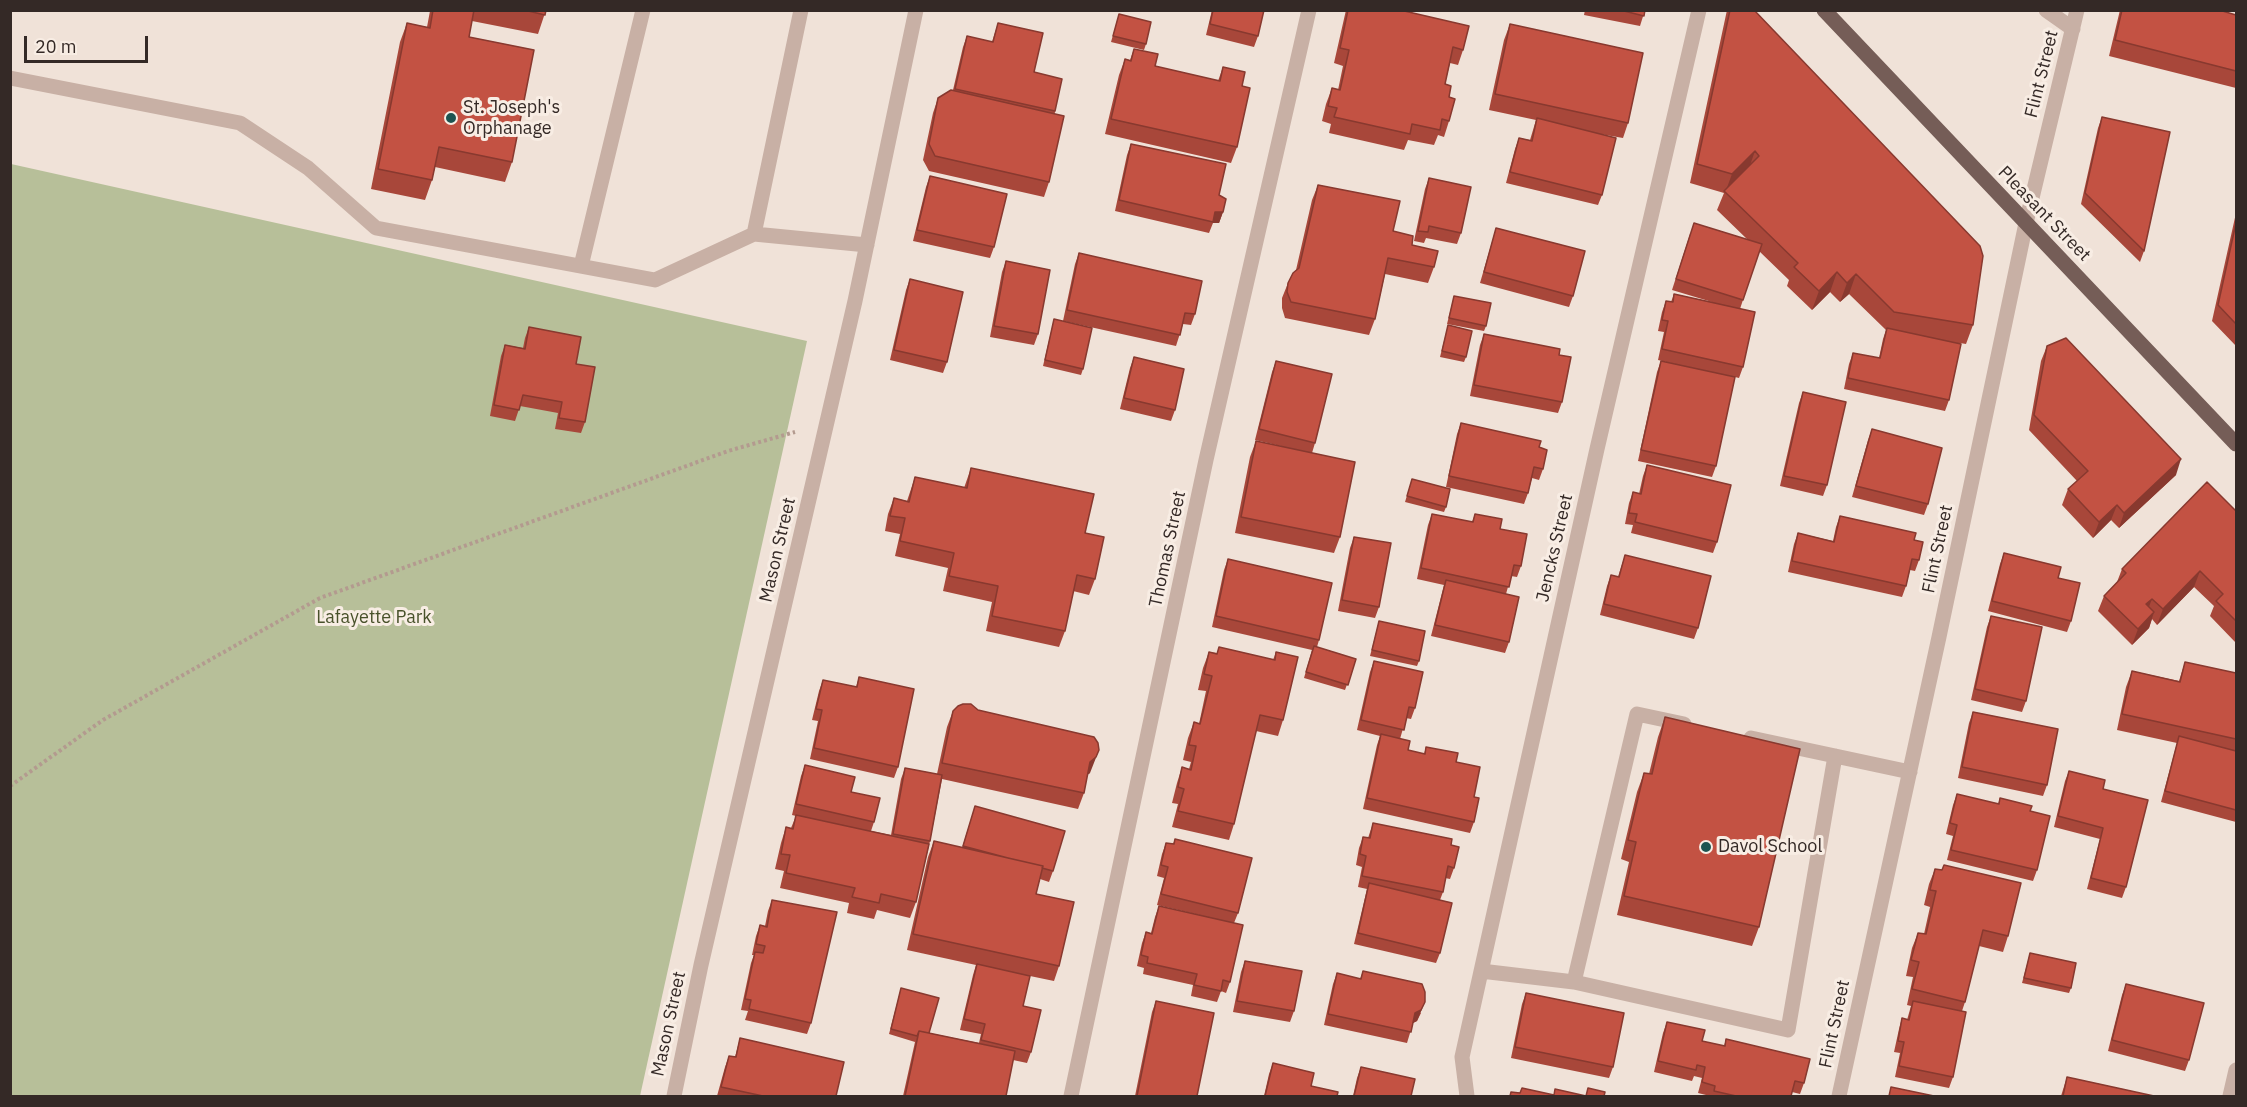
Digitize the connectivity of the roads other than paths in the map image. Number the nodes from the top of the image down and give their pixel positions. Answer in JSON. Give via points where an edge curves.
{"nodes":[{"id":1,"x":643,"y":10,"type":"edge"},
{"id":2,"x":801,"y":10,"type":"edge"},
{"id":3,"x":916,"y":10,"type":"edge"},
{"id":4,"x":1310,"y":10,"type":"edge"},
{"id":5,"x":1699,"y":10,"type":"edge"},
{"id":6,"x":1824,"y":10,"type":"edge"},
{"id":7,"x":2046,"y":10,"type":"edge"},
{"id":8,"x":2077,"y":10,"type":"edge"},
{"id":9,"x":2073,"y":29,"type":"junction"},
{"id":10,"x":10,"y":78,"type":"edge"},
{"id":11,"x":2026,"y":223,"type":"junction"},
{"id":12,"x":754,"y":234,"type":"junction"},
{"id":13,"x":867,"y":245,"type":"junction"},
{"id":14,"x":581,"y":266,"type":"junction"},
{"id":15,"x":2236,"y":444,"type":"edge"},
{"id":16,"x":1695,"y":726,"type":"edge"},
{"id":17,"x":1730,"y":734,"type":"edge"},
{"id":18,"x":1835,"y":756,"type":"junction"},
{"id":19,"x":1910,"y":772,"type":"junction"},
{"id":20,"x":1481,"y":971,"type":"junction"},
{"id":21,"x":1574,"y":982,"type":"junction"},
{"id":22,"x":2236,"y":1070,"type":"edge"},
{"id":23,"x":674,"y":1096,"type":"edge"},
{"id":24,"x":1071,"y":1096,"type":"edge"},
{"id":25,"x":1467,"y":1096,"type":"edge"},
{"id":26,"x":1839,"y":1096,"type":"edge"},
{"id":27,"x":2230,"y":1096,"type":"edge"}],
"edges":[{"from":1,"to":14,"type":"street"},
{"from":2,"to":12,"type":"street"},
{"from":3,"to":13,"type":"street","name":"Mason Street"},
{"from":4,"to":24,"type":"street","name":"Thomas Street","via":[[1204,472]]},
{"from":5,"to":20,"type":"street","name":"Jencks Street"},
{"from":6,"to":11,"type":"main road","name":"Pleasant Street"},
{"from":7,"to":9,"type":"street"},
{"from":8,"to":9,"type":"street","name":"Flint Street"},
{"from":9,"to":11,"type":"street","name":"Flint Street"},
{"from":10,"to":14,"type":"street","via":[[240,123],[308,168],[376,228]]},
{"from":11,"to":15,"type":"main road","name":"Pleasant Street"},
{"from":11,"to":19,"type":"street","name":"Flint Street"},
{"from":12,"to":13,"type":"street"},
{"from":12,"to":14,"type":"street","via":[[655,280]]},
{"from":13,"to":23,"type":"street","name":"Mason Street"},
{"from":16,"to":21,"type":"street","via":[[1637,714]]},
{"from":17,"to":18,"type":"street"},
{"from":18,"to":19,"type":"street"},
{"from":18,"to":21,"type":"street","via":[[1788,1030]]},
{"from":19,"to":26,"type":"street","name":"Flint Street"},
{"from":20,"to":21,"type":"street"},
{"from":20,"to":25,"type":"street","name":"Jencks Street","via":[[1462,1057]]},
{"from":22,"to":27,"type":"street"}]}
